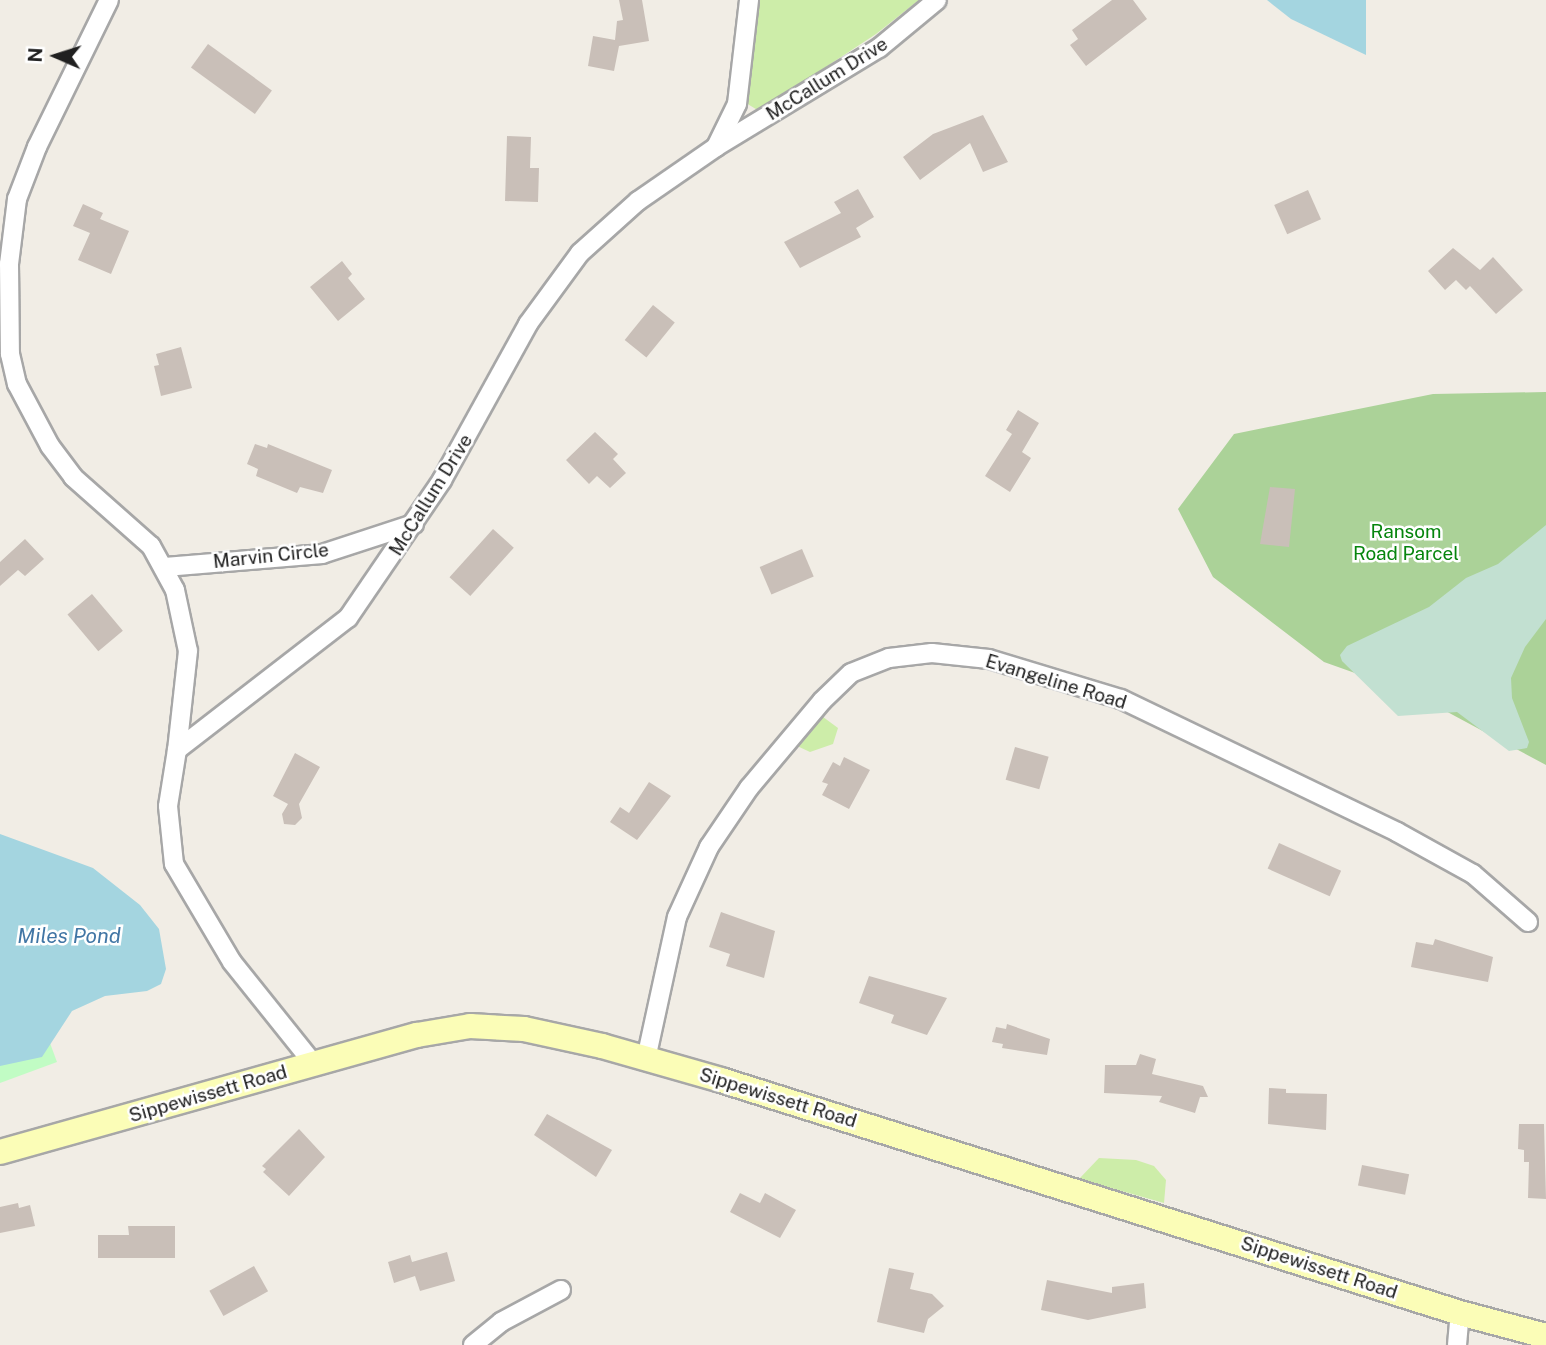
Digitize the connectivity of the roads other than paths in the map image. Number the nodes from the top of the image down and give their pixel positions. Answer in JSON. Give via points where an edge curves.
{"nodes":[{"id":1,"x":109,"y":0,"type":"edge"},
{"id":2,"x":749,"y":0,"type":"edge"},
{"id":3,"x":937,"y":0,"type":"edge"},
{"id":4,"x":716,"y":147,"type":"junction"},
{"id":5,"x":414,"y":524,"type":"junction"},
{"id":6,"x":165,"y":567,"type":"junction"},
{"id":7,"x":177,"y":750,"type":"junction"},
{"id":8,"x":1528,"y":922,"type":"dead end"},
{"id":9,"x":646,"y":1059,"type":"junction"},
{"id":10,"x":313,"y":1063,"type":"junction"},
{"id":11,"x":0,"y":1152,"type":"edge"},
{"id":12,"x":561,"y":1290,"type":"dead end"},
{"id":13,"x":1460,"y":1313,"type":"junction"},
{"id":14,"x":1546,"y":1336,"type":"edge"},
{"id":15,"x":473,"y":1345,"type":"edge"},
{"id":16,"x":1457,"y":1345,"type":"edge"}],
"edges":[{"from":1,"to":6,"type":"street","via":[[37,147],[17,199],[9,264],[10,354],[18,384],[73,477],[151,546]]},
{"from":2,"to":4,"type":"street","via":[[737,104]]},
{"from":3,"to":4,"type":"street","name":"McCallum Drive","via":[[879,48]]},
{"from":4,"to":5,"type":"street","name":"McCallum Drive","via":[[638,201],[565,272],[528,324]]},
{"from":5,"to":6,"type":"street","name":"Marvin Circle","via":[[322,554]]},
{"from":5,"to":7,"type":"street","name":"McCallum Drive","via":[[348,618]]},
{"from":6,"to":7,"type":"street","via":[[185,620],[188,651]]},
{"from":7,"to":10,"type":"street","via":[[168,807],[174,864],[232,962]]},
{"from":8,"to":9,"type":"street","name":"Evangeline Road","via":[[1473,874],[1397,832],[1121,699],[989,659],[932,653],[889,658],[850,673],[822,701],[749,788],[709,847],[677,917]]},
{"from":9,"to":10,"type":"main road","name":"Sippewissett Road","via":[[551,1033],[470,1026]]},
{"from":9,"to":13,"type":"main road","name":"Sippewissett Road"},
{"from":10,"to":11,"type":"main road","name":"Sippewissett Road"},
{"from":12,"to":15,"type":"street","via":[[501,1322]]},
{"from":13,"to":14,"type":"main road","name":"Sippewissett Road"},
{"from":13,"to":16,"type":"street"}]}
